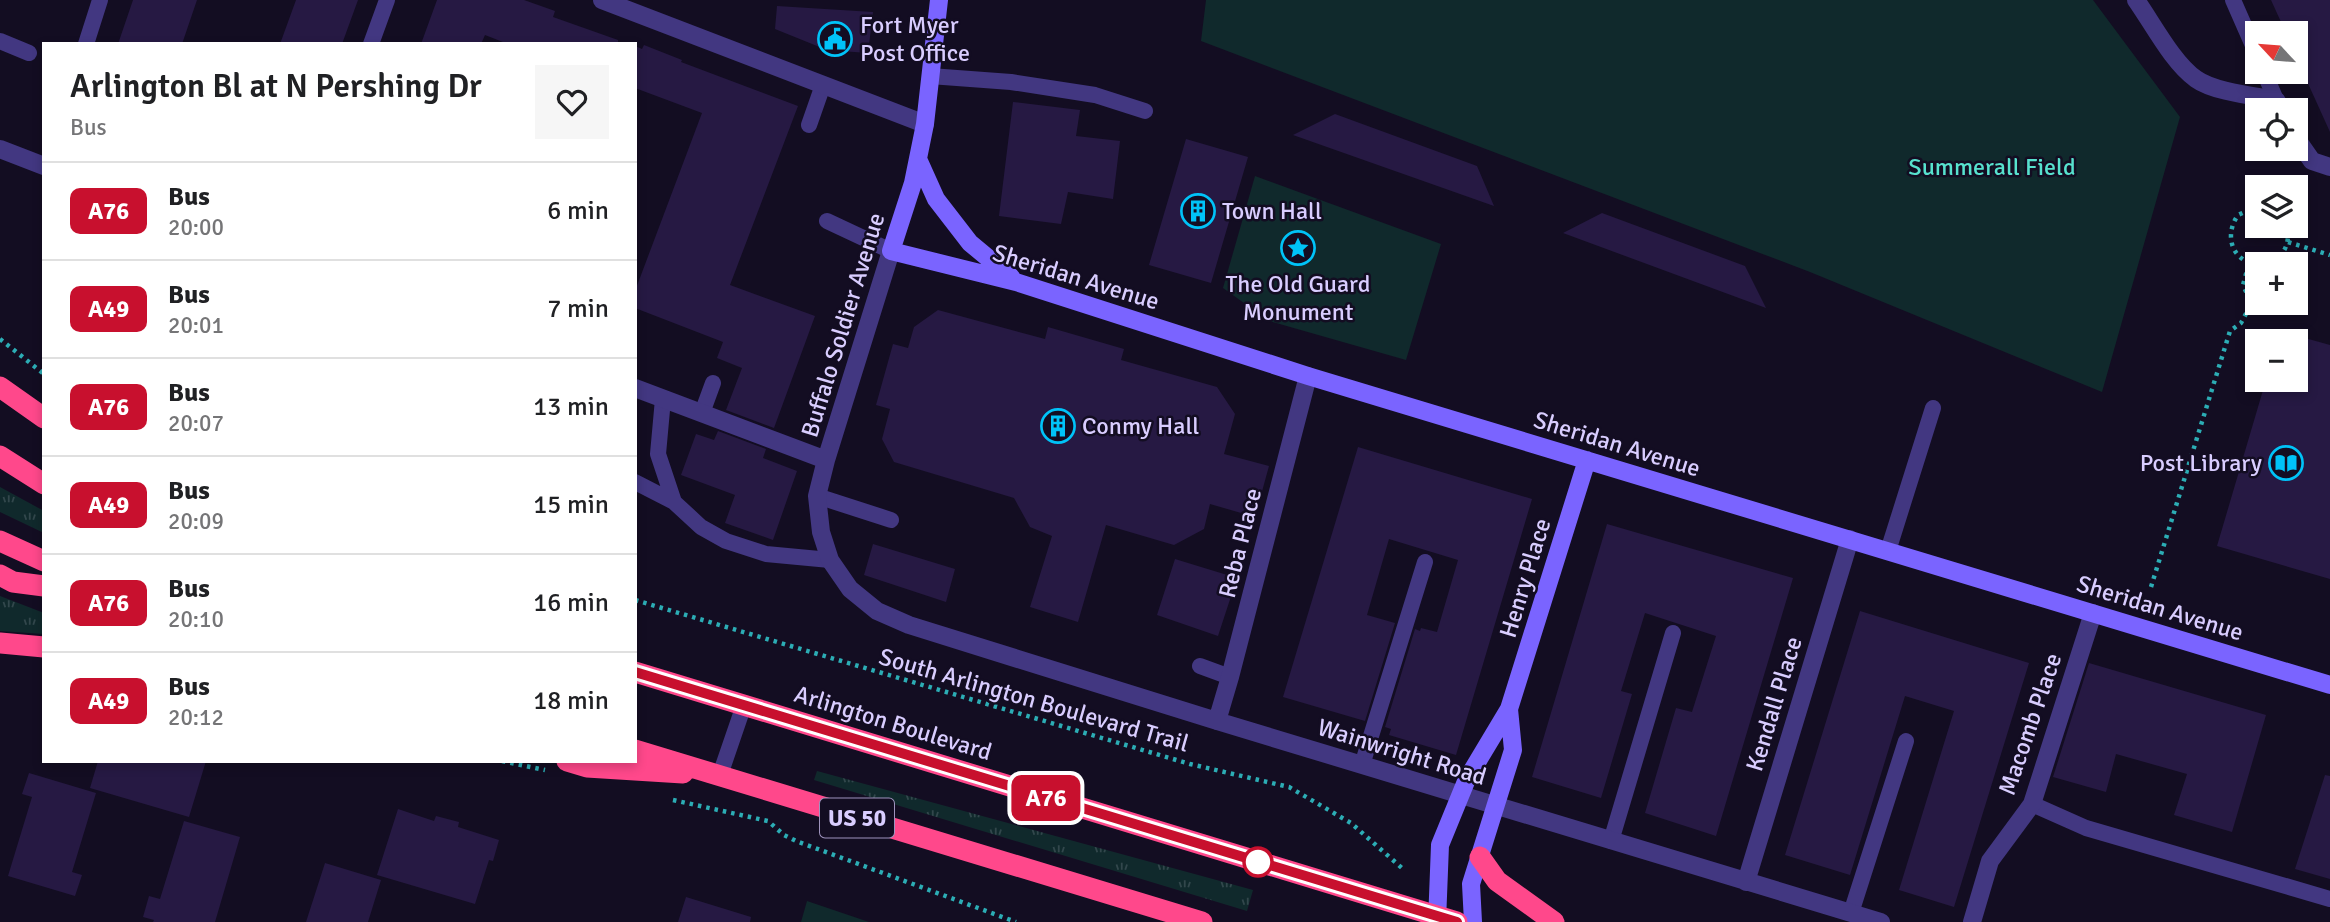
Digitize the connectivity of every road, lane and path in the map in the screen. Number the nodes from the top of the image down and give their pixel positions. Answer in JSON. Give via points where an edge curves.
{"nodes":[{"id":1,"x":100,"y":0,"type":"edge"},
{"id":2,"x":387,"y":0,"type":"edge"},
{"id":3,"x":602,"y":0,"type":"edge"},
{"id":4,"x":939,"y":0,"type":"edge"},
{"id":5,"x":2136,"y":0,"type":"edge"},
{"id":6,"x":2233,"y":0,"type":"edge"},
{"id":7,"x":636,"y":6,"type":"edge"},
{"id":8,"x":2245,"y":27,"type":"edge"},
{"id":9,"x":0,"y":41,"type":"edge"},
{"id":10,"x":87,"y":42,"type":"edge"},
{"id":11,"x":372,"y":42,"type":"edge"},
{"id":12,"x":29,"y":53,"type":"dead end"},
{"id":13,"x":930,"y":76,"type":"junction"},
{"id":14,"x":823,"y":85,"type":"junction"},
{"id":15,"x":2254,"y":98,"type":"edge"},
{"id":16,"x":1145,"y":111,"type":"dead end"},
{"id":17,"x":925,"y":124,"type":"junction"},
{"id":18,"x":808,"y":125,"type":"dead end"},
{"id":19,"x":0,"y":149,"type":"edge"},
{"id":20,"x":2308,"y":155,"type":"edge"},
{"id":21,"x":918,"y":159,"type":"junction"},
{"id":22,"x":42,"y":165,"type":"edge"},
{"id":23,"x":2330,"y":166,"type":"edge"},
{"id":24,"x":2245,"y":212,"type":"edge"},
{"id":25,"x":827,"y":222,"type":"dead end"},
{"id":26,"x":2288,"y":238,"type":"edge"},
{"id":27,"x":2288,"y":242,"type":"junction"},
{"id":28,"x":891,"y":251,"type":"junction"},
{"id":29,"x":2282,"y":252,"type":"edge"},
{"id":30,"x":2330,"y":255,"type":"edge"},
{"id":31,"x":2245,"y":260,"type":"edge"},
{"id":32,"x":1016,"y":282,"type":"junction"},
{"id":33,"x":2245,"y":315,"type":"edge"},
{"id":34,"x":0,"y":339,"type":"edge"},
{"id":35,"x":42,"y":371,"type":"edge"},
{"id":36,"x":1308,"y":376,"type":"junction"},
{"id":37,"x":713,"y":383,"type":"dead end"},
{"id":38,"x":0,"y":387,"type":"edge"},
{"id":39,"x":637,"y":389,"type":"edge"},
{"id":40,"x":663,"y":399,"type":"junction"},
{"id":41,"x":1933,"y":408,"type":"dead end"},
{"id":42,"x":702,"y":413,"type":"junction"},
{"id":43,"x":42,"y":417,"type":"edge"},
{"id":44,"x":0,"y":456,"type":"edge"},
{"id":45,"x":826,"y":460,"type":"junction"},
{"id":46,"x":1587,"y":460,"type":"junction"},
{"id":47,"x":42,"y":483,"type":"edge"},
{"id":48,"x":637,"y":483,"type":"edge"},
{"id":49,"x":817,"y":496,"type":"junction"},
{"id":50,"x":674,"y":502,"type":"junction"},
{"id":51,"x":891,"y":520,"type":"dead end"},
{"id":52,"x":1850,"y":539,"type":"junction"},
{"id":53,"x":0,"y":541,"type":"edge"},
{"id":54,"x":1888,"y":551,"type":"junction"},
{"id":55,"x":42,"y":560,"type":"edge"},
{"id":56,"x":830,"y":560,"type":"junction"},
{"id":57,"x":1425,"y":562,"type":"dead end"},
{"id":58,"x":0,"y":575,"type":"edge"},
{"id":59,"x":42,"y":586,"type":"edge"},
{"id":60,"x":2151,"y":587,"type":"dead end"},
{"id":61,"x":637,"y":601,"type":"edge"},
{"id":62,"x":2093,"y":613,"type":"junction"},
{"id":63,"x":909,"y":625,"type":"joint"},
{"id":64,"x":1673,"y":633,"type":"dead end"},
{"id":65,"x":0,"y":643,"type":"edge"},
{"id":66,"x":42,"y":647,"type":"edge"},
{"id":67,"x":1200,"y":666,"type":"dead end"},
{"id":68,"x":637,"y":674,"type":"edge"},
{"id":69,"x":1230,"y":677,"type":"junction"},
{"id":70,"x":2330,"y":685,"type":"edge"},
{"id":71,"x":744,"y":705,"type":"junction"},
{"id":72,"x":1509,"y":709,"type":"junction"},
{"id":73,"x":1217,"y":721,"type":"junction"},
{"id":74,"x":1906,"y":741,"type":"dead end"},
{"id":75,"x":637,"y":751,"type":"edge"},
{"id":76,"x":574,"y":763,"type":"edge"},
{"id":77,"x":1362,"y":765,"type":"junction"},
{"id":78,"x":720,"y":775,"type":"junction"},
{"id":79,"x":1461,"y":796,"type":"junction"},
{"id":80,"x":2032,"y":804,"type":"junction"},
{"id":81,"x":1495,"y":806,"type":"junction"},
{"id":82,"x":768,"y":821,"type":"dead end"},
{"id":83,"x":1611,"y":841,"type":"junction"},
{"id":84,"x":1480,"y":857,"type":"junction"},
{"id":85,"x":1404,"y":869,"type":"dead end"},
{"id":86,"x":1746,"y":882,"type":"junction"},
{"id":87,"x":2330,"y":899,"type":"edge"},
{"id":88,"x":1852,"y":914,"type":"junction"},
{"id":89,"x":1444,"y":920,"type":"edge"},
{"id":90,"x":1016,"y":922,"type":"edge"},
{"id":91,"x":1202,"y":922,"type":"edge"},
{"id":92,"x":1474,"y":922,"type":"edge"},
{"id":93,"x":1554,"y":922,"type":"edge"},
{"id":94,"x":1881,"y":922,"type":"edge"},
{"id":95,"x":1972,"y":922,"type":"edge"}],
"edges":[{"from":1,"to":10,"type":"lane"},
{"from":2,"to":11,"type":"lane"},
{"from":3,"to":7,"type":"street"},
{"from":4,"to":13,"type":"street","name":"Buffalo Soldier Avenue"},
{"from":5,"to":15,"type":"street","via":[[2197,80]]},
{"from":6,"to":8,"type":"lane"},
{"from":7,"to":14,"type":"street"},
{"from":9,"to":12,"type":"lane"},
{"from":13,"to":16,"type":"lane","via":[[1095,95]]},
{"from":13,"to":17,"type":"street","name":"Buffalo Soldier Avenue"},
{"from":14,"to":17,"type":"street"},
{"from":14,"to":18,"type":"lane"},
{"from":17,"to":21,"type":"street","name":"Buffalo Soldier Avenue"},
{"from":19,"to":22,"type":"street"},
{"from":20,"to":23,"type":"street"},
{"from":21,"to":28,"type":"street","name":"Buffalo Soldier Avenue"},
{"from":21,"to":32,"type":"street","via":[[936,199],[970,243]]},
{"from":24,"to":31,"type":"path","via":[[2238,215],[2230,233],[2235,252]]},
{"from":25,"to":28,"type":"lane"},
{"from":26,"to":27,"type":"path"},
{"from":27,"to":29,"type":"path"},
{"from":27,"to":30,"type":"path"},
{"from":28,"to":32,"type":"street","name":"Sheridan Avenue"},
{"from":28,"to":45,"type":"street","name":"Buffalo Soldier Avenue"},
{"from":32,"to":36,"type":"street","name":"Sheridan Avenue"},
{"from":33,"to":60,"type":"path","via":[[2230,331]]},
{"from":34,"to":35,"type":"path"},
{"from":36,"to":46,"type":"street","name":"Sheridan Avenue"},
{"from":36,"to":69,"type":"street","name":"Reba Place"},
{"from":37,"to":42,"type":"lane"},
{"from":38,"to":43,"type":"highway"},
{"from":39,"to":40,"type":"street"},
{"from":40,"to":42,"type":"street"},
{"from":40,"to":50,"type":"lane","via":[[658,454]]},
{"from":41,"to":54,"type":"lane"},
{"from":42,"to":45,"type":"street"},
{"from":44,"to":47,"type":"highway"},
{"from":45,"to":49,"type":"street","name":"Buffalo Soldier Avenue"},
{"from":46,"to":52,"type":"street","name":"Sheridan Avenue"},
{"from":46,"to":72,"type":"street","name":"Henry Place"},
{"from":48,"to":50,"type":"lane"},
{"from":49,"to":51,"type":"lane"},
{"from":49,"to":56,"type":"street","name":"Buffalo Soldier Avenue"},
{"from":50,"to":56,"type":"lane","via":[[701,527],[726,541],[766,554]]},
{"from":52,"to":54,"type":"street","name":"Sheridan Avenue"},
{"from":52,"to":86,"type":"street","name":"Kendall Place"},
{"from":53,"to":55,"type":"highway"},
{"from":54,"to":62,"type":"street","name":"Sheridan Avenue"},
{"from":56,"to":63,"type":"street","name":"Buffalo Soldier Avenue","via":[[850,589],[877,611]]},
{"from":57,"to":77,"type":"lane"},
{"from":58,"to":59,"type":"highway","via":[[13,582]]},
{"from":61,"to":85,"type":"path","name":"South Arlington Boulevard Trail","via":[[1191,764],[1289,787],[1351,823]]},
{"from":62,"to":70,"type":"street","name":"Sheridan Avenue"},
{"from":62,"to":80,"type":"street","name":"Macomb Place"},
{"from":63,"to":73,"type":"street","name":"Wainwright Road"},
{"from":64,"to":83,"type":"lane"},
{"from":65,"to":66,"type":"highway"},
{"from":67,"to":69,"type":"lane"},
{"from":68,"to":71,"type":"highway","name":"Arlington Boulevard"},
{"from":69,"to":73,"type":"street","name":"Reba Place"},
{"from":71,"to":78,"type":"lane"},
{"from":71,"to":89,"type":"highway","name":"Arlington Boulevard"},
{"from":72,"to":79,"type":"street","name":"Henry Place"},
{"from":72,"to":81,"type":"street","name":"Henry Place","via":[[1513,750]]},
{"from":73,"to":77,"type":"street","name":"Wainwright Road"},
{"from":74,"to":88,"type":"lane"},
{"from":75,"to":78,"type":"highway","number":"US 50"},
{"from":76,"to":78,"type":"highway"},
{"from":77,"to":79,"type":"street","name":"Wainwright Road"},
{"from":78,"to":91,"type":"highway","number":"US 50"},
{"from":79,"to":81,"type":"street","name":"Wainwright Road"},
{"from":79,"to":89,"type":"street","name":"Henry Place","via":[[1440,845]]},
{"from":80,"to":87,"type":"lane","via":[[2086,828]]},
{"from":80,"to":95,"type":"street","name":"Macomb Place","via":[[1990,861]]},
{"from":81,"to":83,"type":"street","name":"Wainwright Road"},
{"from":81,"to":84,"type":"street","name":"Henry Place"},
{"from":82,"to":90,"type":"path","via":[[796,841]]},
{"from":83,"to":86,"type":"street","name":"Wainwright Road"},
{"from":84,"to":92,"type":"street","name":"Henry Place","via":[[1471,884]]},
{"from":84,"to":93,"type":"highway","via":[[1497,881]]},
{"from":86,"to":88,"type":"street","name":"Wainwright Road"},
{"from":88,"to":94,"type":"street","name":"Wainwright Road"}]}
